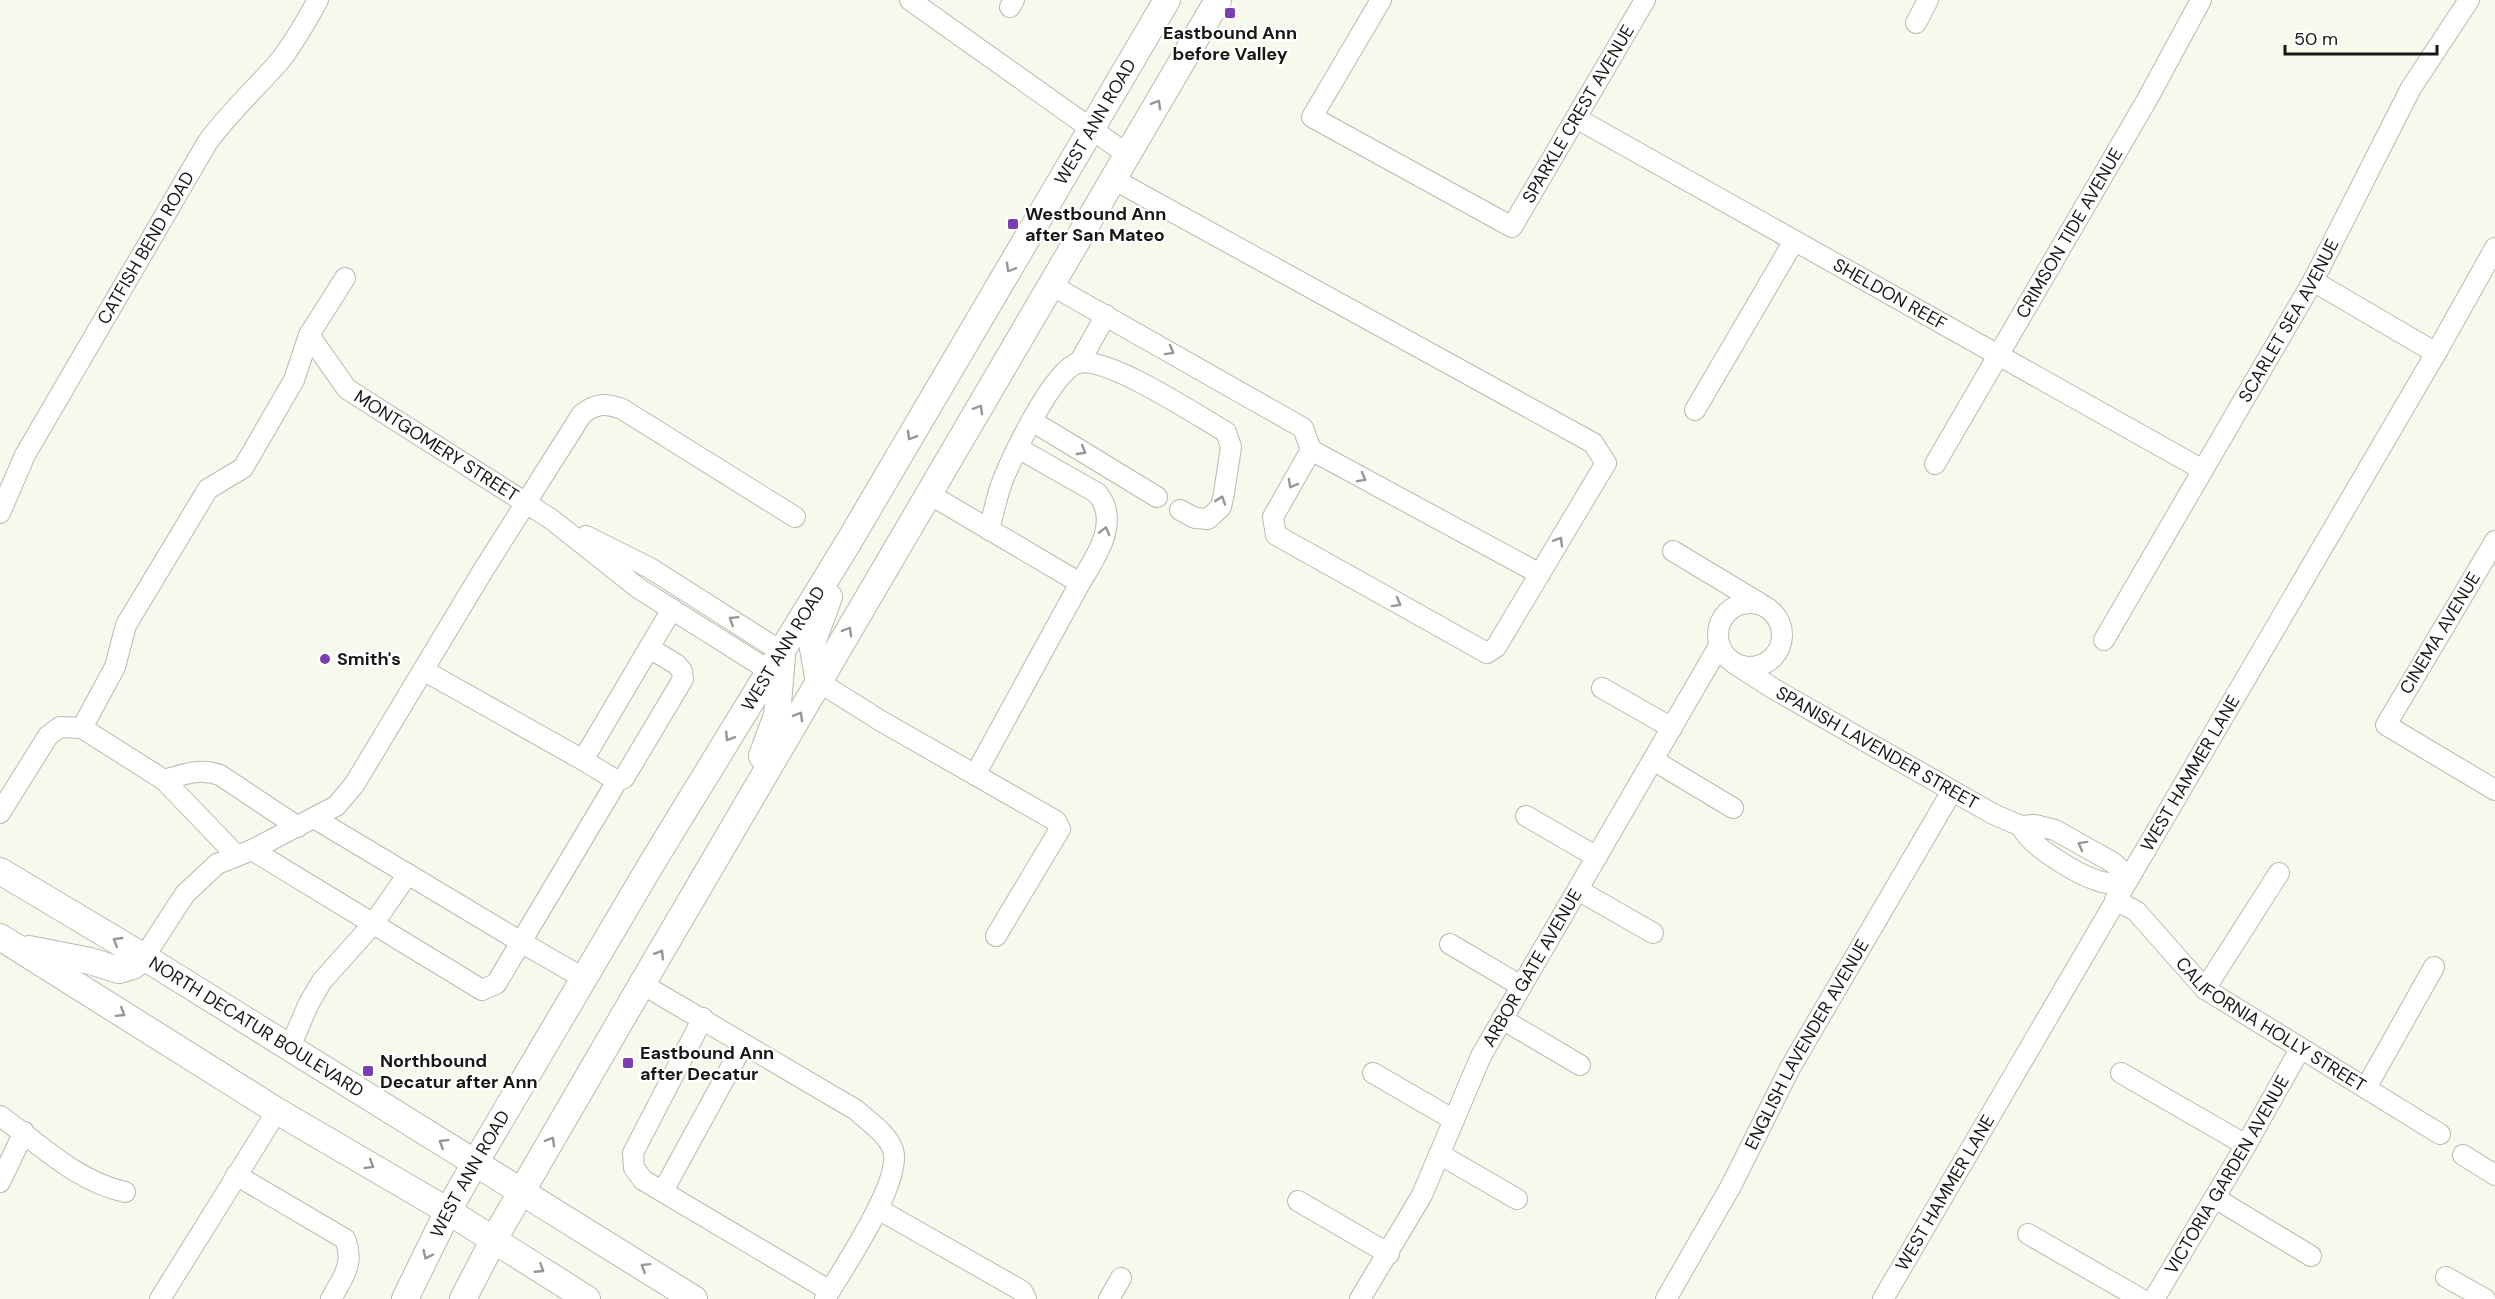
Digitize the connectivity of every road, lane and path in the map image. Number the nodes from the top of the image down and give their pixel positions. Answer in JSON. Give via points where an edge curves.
{"nodes":[{"id":1,"x":318,"y":0,"type":"edge"},
{"id":2,"x":910,"y":0,"type":"edge"},
{"id":3,"x":1167,"y":0,"type":"edge"},
{"id":4,"x":1218,"y":0,"type":"edge"},
{"id":5,"x":1381,"y":0,"type":"edge"},
{"id":6,"x":1645,"y":0,"type":"edge"},
{"id":7,"x":1928,"y":0,"type":"edge"},
{"id":8,"x":2201,"y":0,"type":"edge"},
{"id":9,"x":2469,"y":0,"type":"edge"},
{"id":10,"x":1916,"y":23,"type":"dead end"},
{"id":11,"x":1576,"y":118,"type":"junction"},
{"id":12,"x":1092,"y":129,"type":"junction"},
{"id":13,"x":1128,"y":155,"type":"junction"},
{"id":14,"x":1113,"y":179,"type":"junction"},
{"id":15,"x":1794,"y":241,"type":"junction"},
{"id":16,"x":2495,"y":248,"type":"edge"},
{"id":17,"x":345,"y":278,"type":"dead end"},
{"id":18,"x":2313,"y":281,"type":"junction"},
{"id":19,"x":1051,"y":285,"type":"junction"},
{"id":20,"x":1113,"y":319,"type":"junction"},
{"id":21,"x":309,"y":335,"type":"junction"},
{"id":22,"x":2436,"y":353,"type":"junction"},
{"id":23,"x":1998,"y":356,"type":"junction"},
{"id":24,"x":1079,"y":363,"type":"junction"},
{"id":25,"x":1695,"y":410,"type":"dead end"},
{"id":26,"x":1032,"y":421,"type":"junction"},
{"id":27,"x":1018,"y":448,"type":"junction"},
{"id":28,"x":1311,"y":450,"type":"junction"},
{"id":29,"x":1935,"y":464,"type":"dead end"},
{"id":30,"x":2203,"y":470,"type":"junction"},
{"id":31,"x":929,"y":494,"type":"junction"},
{"id":32,"x":1157,"y":497,"type":"dead end"},
{"id":33,"x":526,"y":503,"type":"junction"},
{"id":34,"x":1180,"y":510,"type":"dead end"},
{"id":35,"x":0,"y":513,"type":"edge"},
{"id":36,"x":795,"y":517,"type":"dead end"},
{"id":37,"x":551,"y":519,"type":"junction"},
{"id":38,"x":989,"y":530,"type":"junction"},
{"id":39,"x":2495,"y":541,"type":"edge"},
{"id":40,"x":849,"y":543,"type":"junction"},
{"id":41,"x":1673,"y":551,"type":"dead end"},
{"id":42,"x":1540,"y":574,"type":"junction"},
{"id":43,"x":1080,"y":583,"type":"junction"},
{"id":44,"x":1766,"y":607,"type":"junction"},
{"id":45,"x":672,"y":609,"type":"junction"},
{"id":46,"x":2104,"y":640,"type":"dead end"},
{"id":47,"x":1719,"y":646,"type":"junction"},
{"id":48,"x":649,"y":648,"type":"junction"},
{"id":49,"x":776,"y":661,"type":"junction"},
{"id":50,"x":1735,"y":664,"type":"junction"},
{"id":51,"x":423,"y":670,"type":"junction"},
{"id":52,"x":819,"y":682,"type":"junction"},
{"id":53,"x":1602,"y":688,"type":"dead end"},
{"id":54,"x":82,"y":728,"type":"junction"},
{"id":55,"x":1672,"y":728,"type":"junction"},
{"id":56,"x":583,"y":760,"type":"junction"},
{"id":57,"x":1653,"y":760,"type":"junction"},
{"id":58,"x":975,"y":775,"type":"junction"},
{"id":59,"x":164,"y":780,"type":"junction"},
{"id":60,"x":617,"y":781,"type":"junction"},
{"id":61,"x":2495,"y":790,"type":"edge"},
{"id":62,"x":1952,"y":791,"type":"junction"},
{"id":63,"x":1733,"y":808,"type":"dead end"},
{"id":64,"x":0,"y":813,"type":"edge"},
{"id":65,"x":1526,"y":816,"type":"dead end"},
{"id":66,"x":738,"y":821,"type":"junction"},
{"id":67,"x":306,"y":823,"type":"junction"},
{"id":68,"x":244,"y":853,"type":"junction"},
{"id":69,"x":1596,"y":857,"type":"junction"},
{"id":70,"x":0,"y":871,"type":"edge"},
{"id":71,"x":2279,"y":873,"type":"dead end"},
{"id":72,"x":408,"y":874,"type":"junction"},
{"id":73,"x":2126,"y":882,"type":"junction"},
{"id":74,"x":1578,"y":890,"type":"junction"},
{"id":75,"x":2115,"y":900,"type":"junction"},
{"id":76,"x":373,"y":924,"type":"junction"},
{"id":77,"x":1653,"y":933,"type":"dead end"},
{"id":78,"x":996,"y":936,"type":"dead end"},
{"id":79,"x":7,"y":942,"type":"edge"},
{"id":80,"x":521,"y":942,"type":"junction"},
{"id":81,"x":1450,"y":944,"type":"dead end"},
{"id":82,"x":144,"y":957,"type":"junction"},
{"id":83,"x":2434,"y":967,"type":"dead end"},
{"id":84,"x":584,"y":978,"type":"junction"},
{"id":85,"x":642,"y":984,"type":"junction"},
{"id":86,"x":1521,"y":986,"type":"junction"},
{"id":87,"x":2205,"y":989,"type":"junction"},
{"id":88,"x":703,"y":1018,"type":"junction"},
{"id":89,"x":1502,"y":1019,"type":"junction"},
{"id":90,"x":743,"y":1045,"type":"junction"},
{"id":91,"x":290,"y":1047,"type":"junction"},
{"id":92,"x":2300,"y":1049,"type":"junction"},
{"id":93,"x":1580,"y":1065,"type":"dead end"},
{"id":94,"x":1373,"y":1073,"type":"dead end"},
{"id":95,"x":2121,"y":1073,"type":"dead end"},
{"id":96,"x":2366,"y":1088,"type":"junction"},
{"id":97,"x":277,"y":1111,"type":"junction"},
{"id":98,"x":0,"y":1116,"type":"edge"},
{"id":99,"x":1454,"y":1120,"type":"junction"},
{"id":100,"x":24,"y":1132,"type":"junction"},
{"id":101,"x":2440,"y":1134,"type":"dead end"},
{"id":102,"x":2246,"y":1145,"type":"junction"},
{"id":103,"x":1440,"y":1154,"type":"junction"},
{"id":104,"x":2463,"y":1155,"type":"dead end"},
{"id":105,"x":475,"y":1163,"type":"junction"},
{"id":106,"x":236,"y":1175,"type":"junction"},
{"id":107,"x":2495,"y":1175,"type":"edge"},
{"id":108,"x":0,"y":1182,"type":"edge"},
{"id":109,"x":522,"y":1191,"type":"junction"},
{"id":110,"x":663,"y":1191,"type":"junction"},
{"id":111,"x":124,"y":1192,"type":"dead end"},
{"id":112,"x":2215,"y":1198,"type":"junction"},
{"id":113,"x":1517,"y":1199,"type":"dead end"},
{"id":114,"x":1298,"y":1201,"type":"dead end"},
{"id":115,"x":878,"y":1209,"type":"junction"},
{"id":116,"x":448,"y":1211,"type":"junction"},
{"id":117,"x":2028,"y":1234,"type":"dead end"},
{"id":118,"x":494,"y":1239,"type":"junction"},
{"id":119,"x":1389,"y":1254,"type":"junction"},
{"id":120,"x":2312,"y":1256,"type":"dead end"},
{"id":121,"x":2445,"y":1277,"type":"dead end"},
{"id":122,"x":1121,"y":1278,"type":"dead end"},
{"id":123,"x":827,"y":1295,"type":"edge"},
{"id":124,"x":160,"y":1299,"type":"edge"},
{"id":125,"x":332,"y":1299,"type":"edge"},
{"id":126,"x":405,"y":1299,"type":"edge"},
{"id":127,"x":463,"y":1299,"type":"edge"},
{"id":128,"x":587,"y":1299,"type":"edge"},
{"id":129,"x":694,"y":1299,"type":"edge"},
{"id":130,"x":1026,"y":1299,"type":"edge"},
{"id":131,"x":1109,"y":1299,"type":"edge"},
{"id":132,"x":1360,"y":1299,"type":"edge"},
{"id":133,"x":1666,"y":1299,"type":"edge"},
{"id":134,"x":1883,"y":1299,"type":"edge"},
{"id":135,"x":2140,"y":1299,"type":"edge"},
{"id":136,"x":2154,"y":1299,"type":"edge"},
{"id":137,"x":2485,"y":1299,"type":"edge"}],
"edges":[{"from":1,"to":35,"type":"street","name":"CATFISH BEND ROAD","via":[[279,62],[207,143],[25,455]]},
{"from":2,"to":12,"type":"street"},
{"from":3,"to":12,"type":"main road","name":"WEST ANN ROAD"},
{"from":13,"to":4,"type":"main road","one_way":true},
{"from":5,"to":11,"type":"street","name":"SPARKLE CREST AVENUE","via":[[1312,117],[1512,227]]},
{"from":6,"to":11,"type":"street","name":"SPARKLE CREST AVENUE"},
{"from":7,"to":10,"type":"street"},
{"from":8,"to":23,"type":"street","name":"CRIMSON TIDE AVENUE"},
{"from":9,"to":18,"type":"street","name":"SCARLET SEA AVENUE","via":[[2411,88]]},
{"from":11,"to":15,"type":"street","name":"SHELDON REEF"},
{"from":12,"to":13,"type":"street"},
{"from":12,"to":40,"type":"main road","name":"WEST ANN ROAD","one_way":true},
{"from":13,"to":14,"type":"main road"},
{"from":14,"to":19,"type":"main road"},
{"from":42,"to":14,"type":"street","one_way":true,"via":[[1606,463],[1593,443]]},
{"from":15,"to":23,"type":"street","name":"SHELDON REEF"},
{"from":15,"to":25,"type":"street"},
{"from":16,"to":22,"type":"street","name":"WEST HAMMER LANE"},
{"from":17,"to":21,"type":"street"},
{"from":18,"to":22,"type":"street"},
{"from":18,"to":30,"type":"street","name":"SCARLET SEA AVENUE"},
{"from":19,"to":20,"type":"street"},
{"from":31,"to":19,"type":"main road","one_way":true},
{"from":20,"to":24,"type":"street"},
{"from":20,"to":28,"type":"street","one_way":true,"via":[[1304,428]]},
{"from":21,"to":33,"type":"street","name":"MONTGOMERY STREET","via":[[347,389]]},
{"from":21,"to":54,"type":"street","via":[[294,380],[243,468],[208,489],[126,625],[115,667]]},
{"from":22,"to":73,"type":"street","name":"WEST HAMMER LANE"},
{"from":23,"to":29,"type":"street","name":"CRIMSON TIDE AVENUE"},
{"from":23,"to":30,"type":"street","name":"SHELDON REEF"},
{"from":24,"to":26,"type":"street","via":[[1066,369]]},
{"from":34,"to":24,"type":"street","one_way":true,"via":[[1195,518],[1208,519],[1221,507],[1231,447],[1226,432],[1138,381],[1097,364]]},
{"from":26,"to":27,"type":"street"},
{"from":26,"to":32,"type":"street","one_way":true},
{"from":27,"to":38,"type":"street","via":[[1001,485]]},
{"from":43,"to":27,"type":"street","one_way":true,"via":[[1100,550],[1107,520],[1105,503],[1097,493]]},
{"from":28,"to":42,"type":"street","one_way":true},
{"from":28,"to":42,"type":"street","one_way":true,"via":[[1273,518],[1276,535],[1487,653],[1496,647]]},
{"from":30,"to":46,"type":"street","name":"SCARLET SEA AVENUE"},
{"from":31,"to":38,"type":"street"},
{"from":52,"to":31,"type":"main road","one_way":true},
{"from":33,"to":36,"type":"street","via":[[582,414],[606,403],[622,409]]},
{"from":33,"to":37,"type":"street","name":"MONTGOMERY STREET"},
{"from":33,"to":51,"type":"street"},
{"from":37,"to":45,"type":"street","name":"MONTGOMERY STREET","via":[[638,588]]},
{"from":49,"to":37,"type":"street","name":"MONTGOMERY STREET","one_way":true,"via":[[650,568]]},
{"from":38,"to":43,"type":"street"},
{"from":39,"to":61,"type":"street","name":"CINEMA AVENUE","via":[[2386,725]]},
{"from":40,"to":49,"type":"main road","name":"WEST ANN ROAD"},
{"from":40,"to":52,"type":"main road","via":[[812,643]]},
{"from":41,"to":44,"type":"street"},
{"from":43,"to":58,"type":"street"},
{"from":44,"to":47,"type":"street","via":[[1744,604],[1725,615],[1719,624]]},
{"from":44,"to":50,"type":"street","via":[[1780,624],[1782,635],[1775,656],[1756,667]]},
{"from":45,"to":48,"type":"street"},
{"from":45,"to":49,"type":"street","name":"MONTGOMERY STREET"},
{"from":47,"to":50,"type":"street"},
{"from":47,"to":55,"type":"street","name":"ARBOR GATE AVENUE"},
{"from":48,"to":56,"type":"street"},
{"from":48,"to":60,"type":"street","via":[[676,664],[683,679],[624,778]]},
{"from":49,"to":66,"type":"main road","via":[[777,715]]},
{"from":49,"to":84,"type":"main road","name":"WEST ANN ROAD","one_way":true},
{"from":50,"to":62,"type":"street","name":"SPANISH LAVENDER STREET"},
{"from":51,"to":56,"type":"street"},
{"from":51,"to":67,"type":"street","via":[[354,785],[336,807]]},
{"from":52,"to":58,"type":"street"},
{"from":66,"to":52,"type":"main road","one_way":true},
{"from":53,"to":55,"type":"street"},
{"from":54,"to":59,"type":"street"},
{"from":54,"to":64,"type":"street","via":[[60,728],[48,736]]},
{"from":55,"to":57,"type":"street","name":"ARBOR GATE AVENUE"},
{"from":56,"to":60,"type":"street"},
{"from":57,"to":63,"type":"street"},
{"from":57,"to":69,"type":"street","name":"ARBOR GATE AVENUE"},
{"from":58,"to":78,"type":"street","via":[[1056,821],[1060,829]]},
{"from":59,"to":67,"type":"street","via":[[191,771],[207,771]]},
{"from":59,"to":68,"type":"street"},
{"from":60,"to":80,"type":"street"},
{"from":62,"to":73,"type":"street","name":"SPANISH LAVENDER STREET","via":[[2021,826],[2034,845],[2092,878]]},
{"from":62,"to":133,"type":"street","name":"ENGLISH LAVENDER AVENUE","via":[[1790,1068],[1731,1186]]},
{"from":65,"to":69,"type":"street"},
{"from":85,"to":66,"type":"main road","one_way":true},
{"from":67,"to":68,"type":"street"},
{"from":67,"to":72,"type":"street"},
{"from":68,"to":76,"type":"street"},
{"from":68,"to":82,"type":"street","via":[[217,864],[185,894]]},
{"from":69,"to":74,"type":"street","name":"ARBOR GATE AVENUE"},
{"from":82,"to":70,"type":"main road","name":"NORTH DECATUR BOULEVARD","one_way":true},
{"from":71,"to":87,"type":"street"},
{"from":72,"to":76,"type":"street"},
{"from":72,"to":80,"type":"street"},
{"from":73,"to":75,"type":"street","name":"WEST HAMMER LANE"},
{"from":74,"to":77,"type":"street"},
{"from":74,"to":86,"type":"street","name":"ARBOR GATE AVENUE"},
{"from":75,"to":87,"type":"street","name":"CALIFORNIA HOLLY STREET","via":[[2136,911]]},
{"from":75,"to":134,"type":"street","name":"WEST HAMMER LANE"},
{"from":76,"to":80,"type":"street","via":[[482,990],[496,984]]},
{"from":76,"to":91,"type":"street","via":[[322,981]]},
{"from":79,"to":82,"type":"main road","via":[[119,970]]},
{"from":79,"to":97,"type":"main road","one_way":true},
{"from":80,"to":84,"type":"street"},
{"from":81,"to":86,"type":"street"},
{"from":82,"to":91,"type":"main road","name":"NORTH DECATUR BOULEVARD"},
{"from":83,"to":96,"type":"street"},
{"from":84,"to":105,"type":"main road","name":"WEST ANN ROAD"},
{"from":85,"to":88,"type":"street"},
{"from":109,"to":85,"type":"main road","one_way":true},
{"from":86,"to":89,"type":"street","name":"ARBOR GATE AVENUE"},
{"from":87,"to":92,"type":"street","name":"CALIFORNIA HOLLY STREET"},
{"from":88,"to":90,"type":"street"},
{"from":88,"to":110,"type":"street","via":[[633,1153],[634,1168],[643,1180]]},
{"from":89,"to":93,"type":"street"},
{"from":89,"to":99,"type":"street","name":"ARBOR GATE AVENUE","via":[[1481,1056]]},
{"from":90,"to":110,"type":"street"},
{"from":90,"to":115,"type":"street","via":[[856,1110],[879,1130],[893,1151],[892,1176]]},
{"from":105,"to":91,"type":"main road","name":"NORTH DECATUR BOULEVARD","one_way":true},
{"from":92,"to":96,"type":"street","name":"CALIFORNIA HOLLY STREET"},
{"from":92,"to":102,"type":"street","name":"VICTORIA GARDEN AVENUE"},
{"from":94,"to":99,"type":"street"},
{"from":95,"to":102,"type":"street"},
{"from":96,"to":101,"type":"street","name":"CALIFORNIA HOLLY STREET"},
{"from":97,"to":106,"type":"street"},
{"from":97,"to":116,"type":"main road","one_way":true},
{"from":98,"to":100,"type":"street"},
{"from":99,"to":103,"type":"street","name":"ARBOR GATE AVENUE"},
{"from":100,"to":108,"type":"street"},
{"from":100,"to":111,"type":"street","via":[[84,1177],[104,1188]]},
{"from":102,"to":112,"type":"street","name":"VICTORIA GARDEN AVENUE"},
{"from":103,"to":113,"type":"street"},
{"from":103,"to":119,"type":"street","name":"ARBOR GATE AVENUE"},
{"from":104,"to":107,"type":"street"},
{"from":105,"to":109,"type":"main road","name":"NORTH DECATUR BOULEVARD"},
{"from":105,"to":116,"type":"main road","name":"WEST ANN ROAD"},
{"from":106,"to":124,"type":"street"},
{"from":106,"to":125,"type":"street","via":[[345,1239],[350,1252],[348,1266]]},
{"from":109,"to":118,"type":"main road"},
{"from":129,"to":109,"type":"main road","name":"NORTH DECATUR BOULEVARD","one_way":true},
{"from":110,"to":123,"type":"street"},
{"from":112,"to":120,"type":"street"},
{"from":112,"to":136,"type":"street","name":"VICTORIA GARDEN AVENUE"},
{"from":114,"to":119,"type":"street"},
{"from":115,"to":123,"type":"street"},
{"from":115,"to":130,"type":"street","via":[[1022,1291]]},
{"from":116,"to":118,"type":"main road"},
{"from":116,"to":126,"type":"main road","name":"WEST ANN ROAD","one_way":true},
{"from":117,"to":135,"type":"street"},
{"from":118,"to":127,"type":"main road"},
{"from":118,"to":128,"type":"main road","one_way":true},
{"from":119,"to":132,"type":"street","name":"ARBOR GATE AVENUE"},
{"from":121,"to":137,"type":"street"},
{"from":122,"to":131,"type":"street"}]}
